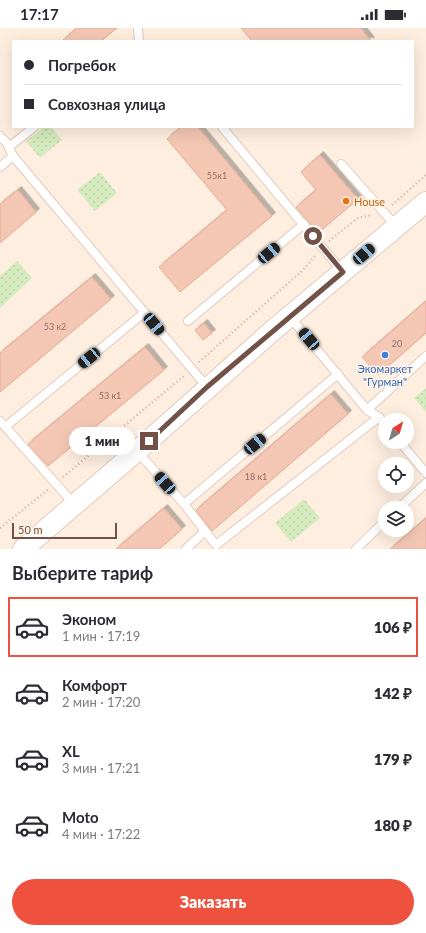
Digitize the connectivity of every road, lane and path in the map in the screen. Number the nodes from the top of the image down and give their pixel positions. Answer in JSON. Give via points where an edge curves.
{"nodes":[{"id":1,"x":138,"y":28,"type":"edge"},
{"id":2,"x":139,"y":40,"type":"edge"},
{"id":3,"x":33,"y":128,"type":"edge"},
{"id":4,"x":223,"y":128,"type":"edge"},
{"id":5,"x":0,"y":136,"type":"edge"},
{"id":6,"x":9,"y":147,"type":"junction"},
{"id":7,"x":13,"y":156,"type":"junction"},
{"id":8,"x":341,"y":164,"type":"dead end"},
{"id":9,"x":0,"y":167,"type":"edge"},
{"id":10,"x":426,"y":175,"type":"edge"},
{"id":11,"x":426,"y":202,"type":"edge"},
{"id":12,"x":390,"y":220,"type":"junction"},
{"id":13,"x":304,"y":224,"type":"junction"},
{"id":14,"x":323,"y":248,"type":"junction"},
{"id":15,"x":343,"y":272,"type":"junction"},
{"id":16,"x":144,"y":313,"type":"junction"},
{"id":17,"x":289,"y":316,"type":"junction"},
{"id":18,"x":188,"y":321,"type":"dead end"},
{"id":19,"x":426,"y":356,"type":"edge"},
{"id":20,"x":192,"y":369,"type":"junction"},
{"id":21,"x":338,"y":374,"type":"junction"},
{"id":22,"x":207,"y":387,"type":"junction"},
{"id":23,"x":367,"y":410,"type":"junction"},
{"id":24,"x":378,"y":416,"type":"edge"},
{"id":25,"x":378,"y":418,"type":"edge"},
{"id":26,"x":3,"y":424,"type":"edge"},
{"id":27,"x":406,"y":449,"type":"edge"},
{"id":28,"x":137,"y":452,"type":"junction"},
{"id":29,"x":426,"y":473,"type":"edge"},
{"id":30,"x":426,"y":483,"type":"edge"},
{"id":31,"x":56,"y":484,"type":"junction"},
{"id":32,"x":407,"y":501,"type":"edge"},
{"id":33,"x":74,"y":504,"type":"junction"},
{"id":34,"x":184,"y":504,"type":"junction"},
{"id":35,"x":0,"y":528,"type":"edge"},
{"id":36,"x":378,"y":528,"type":"edge"},
{"id":37,"x":205,"y":531,"type":"junction"},
{"id":38,"x":23,"y":549,"type":"edge"},
{"id":39,"x":186,"y":549,"type":"edge"},
{"id":40,"x":356,"y":549,"type":"edge"}],
"edges":[{"from":1,"to":2,"type":"lane"},
{"from":3,"to":6,"type":"lane"},
{"from":4,"to":13,"type":"lane"},
{"from":5,"to":6,"type":"lane"},
{"from":6,"to":7,"type":"lane"},
{"from":7,"to":9,"type":"lane"},
{"from":7,"to":16,"type":"lane"},
{"from":8,"to":12,"type":"lane"},
{"from":10,"to":12,"type":"path"},
{"from":11,"to":12,"type":"street"},
{"from":12,"to":14,"type":"path","via":[[358,218]]},
{"from":12,"to":15,"type":"street"},
{"from":13,"to":14,"type":"lane"},
{"from":13,"to":18,"type":"lane"},
{"from":14,"to":15,"type":"lane"},
{"from":14,"to":20,"type":"path"},
{"from":15,"to":17,"type":"street"},
{"from":16,"to":20,"type":"lane"},
{"from":16,"to":26,"type":"lane"},
{"from":17,"to":21,"type":"lane"},
{"from":17,"to":22,"type":"street"},
{"from":19,"to":23,"type":"lane"},
{"from":20,"to":22,"type":"lane"},
{"from":20,"to":31,"type":"path"},
{"from":21,"to":23,"type":"lane"},
{"from":21,"to":34,"type":"lane"},
{"from":22,"to":28,"type":"street"},
{"from":23,"to":24,"type":"lane"},
{"from":25,"to":37,"type":"lane","via":[[216,545]]},
{"from":26,"to":31,"type":"lane"},
{"from":27,"to":29,"type":"lane"},
{"from":28,"to":33,"type":"street"},
{"from":28,"to":34,"type":"lane"},
{"from":30,"to":32,"type":"lane"},
{"from":31,"to":33,"type":"lane"},
{"from":31,"to":35,"type":"path"},
{"from":33,"to":38,"type":"street"},
{"from":34,"to":37,"type":"lane"},
{"from":36,"to":40,"type":"lane"},
{"from":37,"to":39,"type":"lane"}]}
